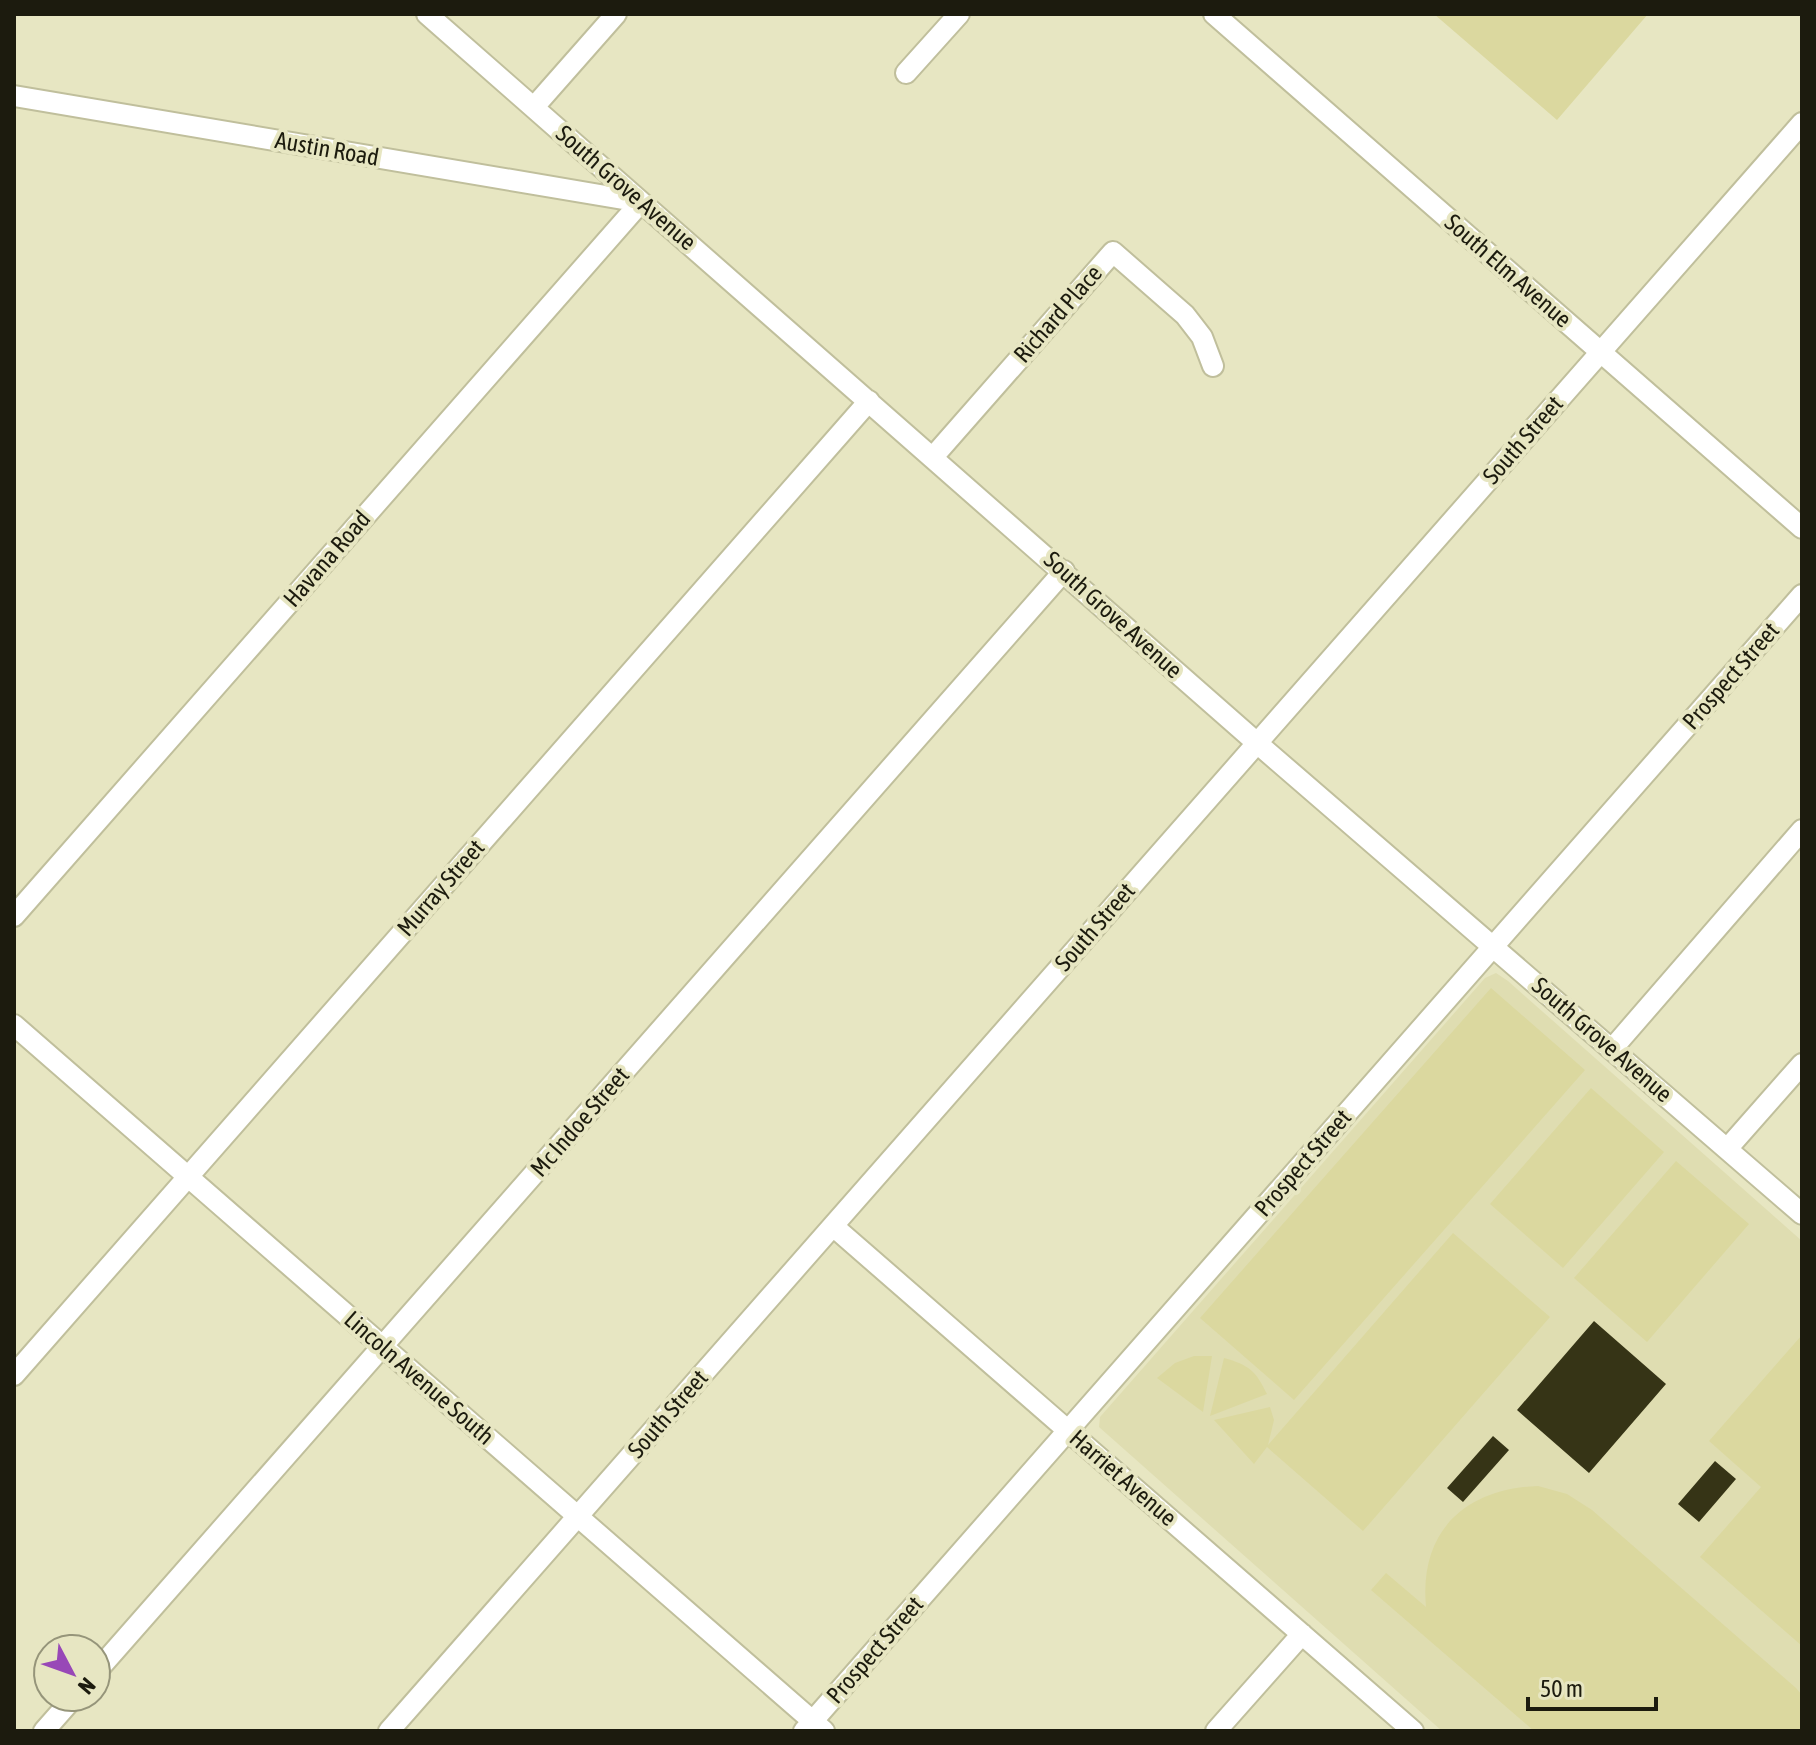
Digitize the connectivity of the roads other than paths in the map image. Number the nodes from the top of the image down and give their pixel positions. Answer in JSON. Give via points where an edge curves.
{"nodes":[{"id":1,"x":427,"y":14,"type":"edge"},
{"id":2,"x":616,"y":14,"type":"edge"},
{"id":3,"x":959,"y":14,"type":"edge"},
{"id":4,"x":1214,"y":14,"type":"edge"},
{"id":5,"x":906,"y":73,"type":"dead end"},
{"id":6,"x":14,"y":96,"type":"edge"},
{"id":7,"x":534,"y":107,"type":"junction"},
{"id":8,"x":1802,"y":123,"type":"edge"},
{"id":9,"x":641,"y":202,"type":"junction"},
{"id":10,"x":1601,"y":352,"type":"junction"},
{"id":11,"x":1213,"y":366,"type":"dead end"},
{"id":12,"x":869,"y":401,"type":"junction"},
{"id":13,"x":933,"y":457,"type":"junction"},
{"id":14,"x":1802,"y":528,"type":"edge"},
{"id":15,"x":1064,"y":571,"type":"junction"},
{"id":16,"x":1802,"y":595,"type":"edge"},
{"id":17,"x":1257,"y":743,"type":"junction"},
{"id":18,"x":1802,"y":830,"type":"edge"},
{"id":19,"x":14,"y":916,"type":"edge"},
{"id":20,"x":1493,"y":945,"type":"junction"},
{"id":21,"x":14,"y":1025,"type":"edge"},
{"id":22,"x":1612,"y":1049,"type":"junction"},
{"id":23,"x":1802,"y":1064,"type":"edge"},
{"id":24,"x":1727,"y":1149,"type":"junction"},
{"id":25,"x":188,"y":1176,"type":"junction"},
{"id":26,"x":1802,"y":1214,"type":"edge"},
{"id":27,"x":833,"y":1226,"type":"junction"},
{"id":28,"x":383,"y":1346,"type":"junction"},
{"id":29,"x":14,"y":1375,"type":"edge"},
{"id":30,"x":1068,"y":1430,"type":"junction"},
{"id":31,"x":578,"y":1516,"type":"junction"},
{"id":32,"x":1302,"y":1634,"type":"junction"},
{"id":33,"x":112,"y":1654,"type":"edge"},
{"id":34,"x":60,"y":1713,"type":"edge"},
{"id":35,"x":814,"y":1728,"type":"edge"},
{"id":36,"x":44,"y":1731,"type":"edge"},
{"id":37,"x":389,"y":1731,"type":"edge"},
{"id":38,"x":1216,"y":1731,"type":"edge"},
{"id":39,"x":1413,"y":1731,"type":"edge"}],
"edges":[{"from":1,"to":7,"type":"street","name":"South Grove Avenue"},
{"from":2,"to":7,"type":"street"},
{"from":3,"to":5,"type":"street"},
{"from":4,"to":10,"type":"street","name":"South Elm Avenue"},
{"from":6,"to":9,"type":"street","name":"Austin Road"},
{"from":7,"to":9,"type":"street","name":"South Grove Avenue"},
{"from":8,"to":10,"type":"street","name":"South Street"},
{"from":9,"to":12,"type":"street","name":"South Grove Avenue"},
{"from":9,"to":19,"type":"street","name":"Havana Road"},
{"from":10,"to":14,"type":"street","name":"South Elm Avenue"},
{"from":10,"to":17,"type":"street","name":"South Street"},
{"from":11,"to":13,"type":"street","name":"Richard Place","via":[[1202,337],[1185,315],[1113,252]]},
{"from":12,"to":13,"type":"street","name":"South Grove Avenue"},
{"from":12,"to":25,"type":"street","name":"Murray Street"},
{"from":13,"to":15,"type":"street","name":"South Grove Avenue"},
{"from":15,"to":17,"type":"street","name":"South Grove Avenue"},
{"from":15,"to":28,"type":"street","name":"Mc Indoe Street"},
{"from":16,"to":20,"type":"street","name":"Prospect Street"},
{"from":17,"to":20,"type":"street","name":"South Grove Avenue"},
{"from":17,"to":27,"type":"street","name":"South Street"},
{"from":18,"to":22,"type":"street"},
{"from":20,"to":22,"type":"street","name":"South Grove Avenue"},
{"from":20,"to":30,"type":"street","name":"Prospect Street"},
{"from":21,"to":25,"type":"street","name":"Lincoln Avenue South"},
{"from":22,"to":24,"type":"street","name":"South Grove Avenue"},
{"from":23,"to":24,"type":"street"},
{"from":24,"to":26,"type":"street","name":"South Grove Avenue"},
{"from":25,"to":28,"type":"street","name":"Lincoln Avenue South"},
{"from":25,"to":29,"type":"street","name":"Murray Street"},
{"from":27,"to":30,"type":"street","name":"Harriet Avenue"},
{"from":27,"to":31,"type":"street","name":"South Street"},
{"from":28,"to":31,"type":"street","name":"Lincoln Avenue South"},
{"from":28,"to":33,"type":"street","name":"Mc Indoe Street"},
{"from":30,"to":32,"type":"street","name":"Harriet Avenue"},
{"from":30,"to":35,"type":"street","name":"Prospect Street"},
{"from":31,"to":35,"type":"street","name":"Lincoln Avenue South"},
{"from":31,"to":37,"type":"street","name":"South Street"},
{"from":32,"to":38,"type":"street"},
{"from":32,"to":39,"type":"street","name":"Harriet Avenue"},
{"from":34,"to":36,"type":"street"}]}
